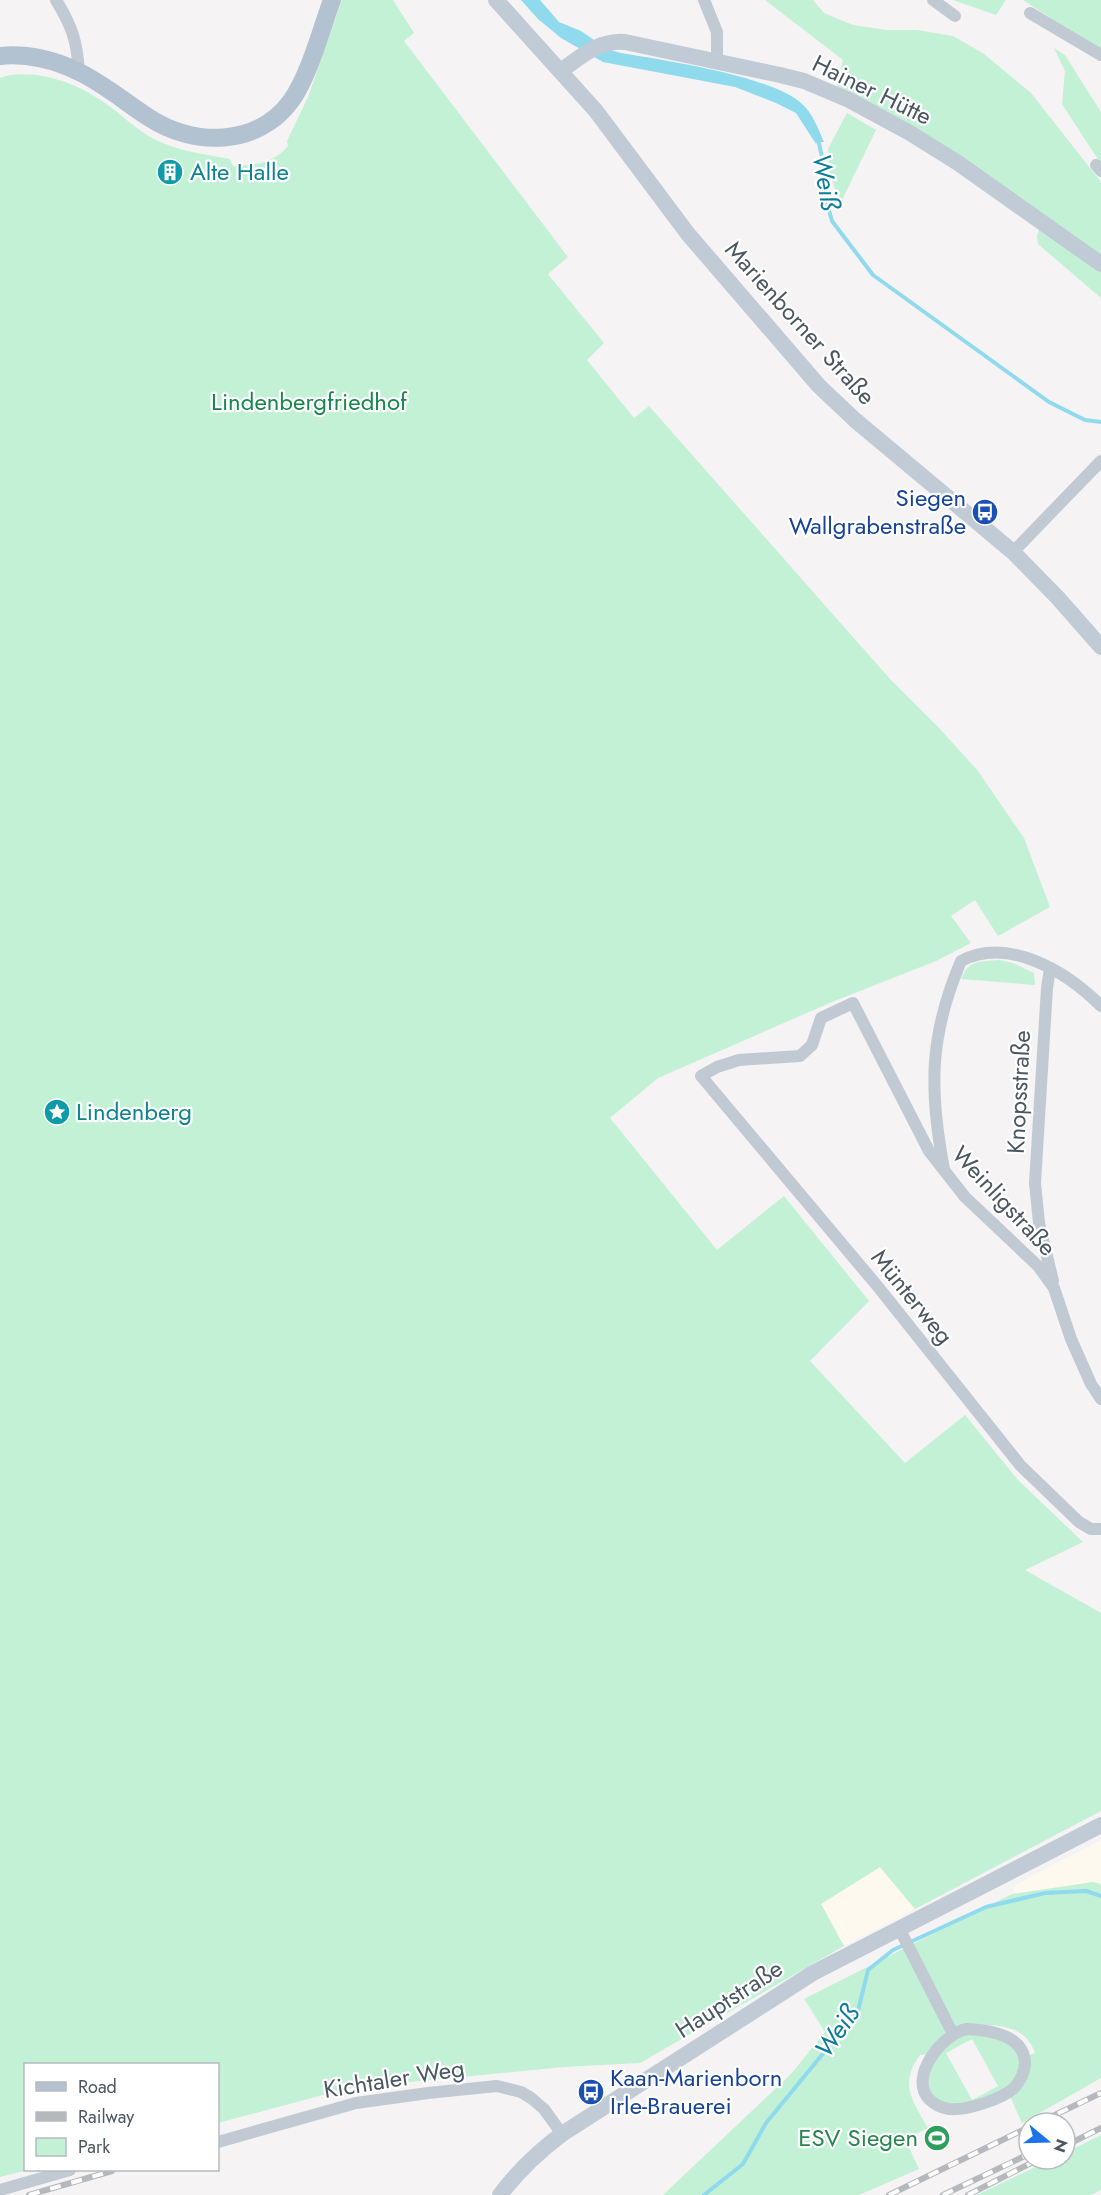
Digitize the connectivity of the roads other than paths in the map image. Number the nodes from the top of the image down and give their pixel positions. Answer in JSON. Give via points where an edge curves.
{"nodes":[{"id":1,"x":56,"y":0,"type":"edge"},
{"id":2,"x":332,"y":0,"type":"edge"},
{"id":3,"x":496,"y":0,"type":"edge"},
{"id":4,"x":705,"y":0,"type":"edge"},
{"id":5,"x":933,"y":0,"type":"edge"},
{"id":6,"x":1030,"y":13,"type":"dead end"},
{"id":7,"x":955,"y":16,"type":"dead end"},
{"id":8,"x":1101,"y":55,"type":"edge"},
{"id":9,"x":0,"y":56,"type":"edge"},
{"id":10,"x":717,"y":62,"type":"junction"},
{"id":11,"x":561,"y":71,"type":"junction"},
{"id":12,"x":79,"y":72,"type":"junction"},
{"id":13,"x":1101,"y":264,"type":"edge"},
{"id":14,"x":1101,"y":461,"type":"edge"},
{"id":15,"x":1012,"y":552,"type":"junction"},
{"id":16,"x":1101,"y":647,"type":"edge"},
{"id":17,"x":1050,"y":969,"type":"junction"},
{"id":18,"x":1101,"y":1006,"type":"edge"},
{"id":19,"x":701,"y":1076,"type":"joint"},
{"id":20,"x":944,"y":1171,"type":"junction"},
{"id":21,"x":1054,"y":1288,"type":"junction"},
{"id":22,"x":1101,"y":1399,"type":"edge"},
{"id":23,"x":1101,"y":1529,"type":"edge"},
{"id":24,"x":1101,"y":1825,"type":"edge"},
{"id":25,"x":902,"y":1933,"type":"junction"},
{"id":26,"x":953,"y":2034,"type":"junction"},
{"id":27,"x":562,"y":2134,"type":"junction"},
{"id":28,"x":219,"y":2142,"type":"edge"},
{"id":29,"x":63,"y":2171,"type":"edge"},
{"id":30,"x":0,"y":2190,"type":"edge"},
{"id":31,"x":500,"y":2195,"type":"edge"}],
"edges":[{"from":1,"to":12,"type":"street","via":[[70,22]]},
{"from":2,"to":12,"type":"main road","via":[[292,100],[278,117],[252,132],[230,138],[180,133],[149,118]]},
{"from":3,"to":11,"type":"main road","name":"Marienborner Straße"},
{"from":4,"to":10,"type":"street","via":[[717,32]]},
{"from":5,"to":7,"type":"street"},
{"from":6,"to":8,"type":"street"},
{"from":9,"to":12,"type":"main road","via":[[28,56]]},
{"from":10,"to":11,"type":"main road","name":"Hainer Hütte","via":[[625,42],[604,43]]},
{"from":10,"to":13,"type":"main road","name":"Hainer Hütte","via":[[804,81],[849,100],[951,159]]},
{"from":11,"to":15,"type":"main road","name":"Marienborner Straße","via":[[603,120],[688,234],[819,386]]},
{"from":14,"to":15,"type":"street"},
{"from":15,"to":16,"type":"main road","name":"Marienborner Straße"},
{"from":17,"to":18,"type":"street"},
{"from":17,"to":20,"type":"street","via":[[1004,951],[972,955],[961,961],[934,1050],[936,1128]]},
{"from":17,"to":21,"type":"street","name":"Knopsstraße","via":[[1035,1183],[1039,1223]]},
{"from":19,"to":20,"type":"street","name":"Weinligstraße","via":[[739,1060],[800,1056],[812,1045],[821,1018],[853,1003],[929,1151]]},
{"from":19,"to":23,"type":"street","name":"Münterweg","via":[[872,1279],[1020,1465],[1079,1522],[1091,1529]]},
{"from":20,"to":21,"type":"street","name":"Weinligstraße","via":[[965,1197],[1038,1266]]},
{"from":21,"to":22,"type":"street","name":"Weinligstraße","via":[[1071,1339]]},
{"from":24,"to":25,"type":"main road"},
{"from":25,"to":26,"type":"street"},
{"from":25,"to":27,"type":"main road","name":"Hauptstraße","via":[[847,1955],[780,1993]]},
{"from":26,"to":26,"type":"street","via":[[932,2054],[923,2082],[928,2098],[936,2105],[958,2109],[1015,2087],[1025,2068],[1025,2057],[1019,2047],[998,2033],[984,2030],[967,2029]]},
{"from":27,"to":28,"type":"street","name":"Kichtaler Weg","via":[[531,2098],[497,2086],[356,2103]]},
{"from":27,"to":31,"type":"main road","name":"Hauptstraße","via":[[516,2174]]},
{"from":29,"to":30,"type":"street"}]}
